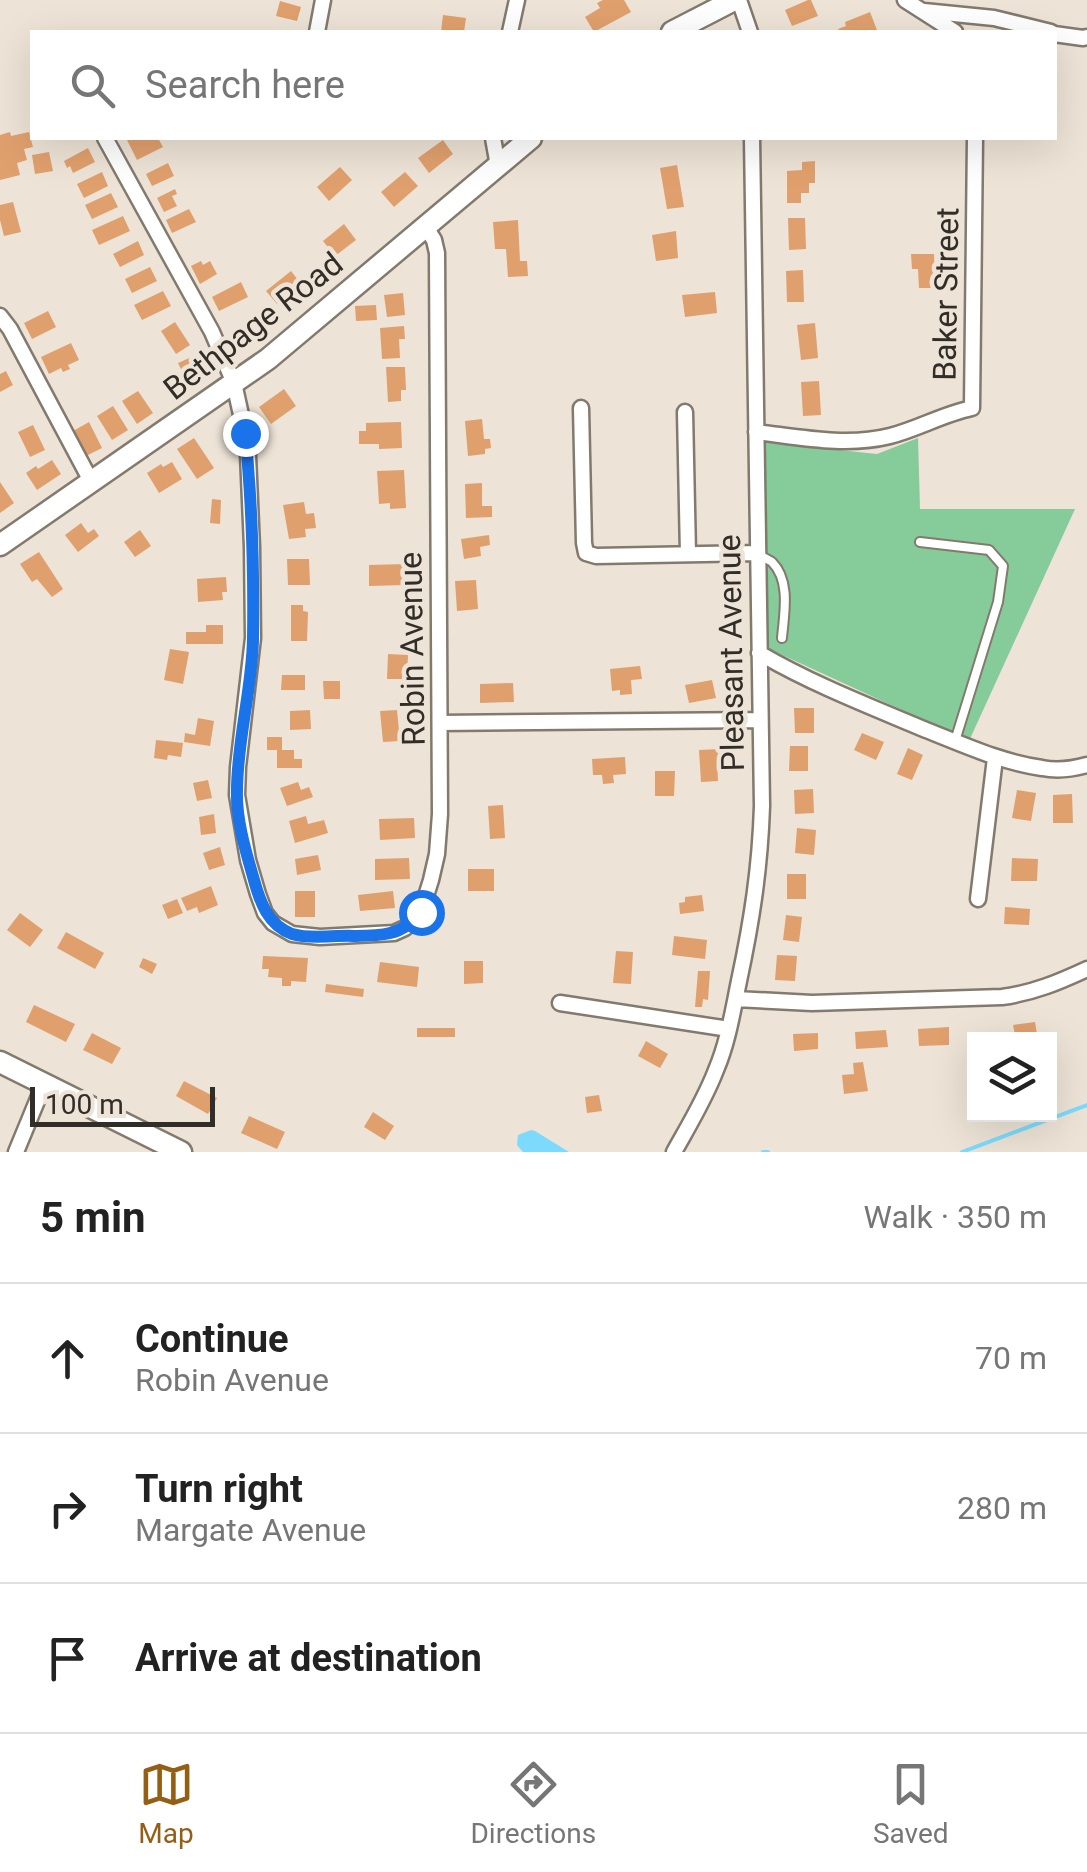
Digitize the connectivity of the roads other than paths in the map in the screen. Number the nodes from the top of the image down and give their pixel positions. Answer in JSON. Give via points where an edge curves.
{"nodes":[{"id":1,"x":323,"y":0,"type":"edge"},
{"id":2,"x":517,"y":0,"type":"edge"},
{"id":3,"x":736,"y":0,"type":"edge"},
{"id":4,"x":905,"y":0,"type":"edge"},
{"id":5,"x":924,"y":10,"type":"junction"},
{"id":6,"x":318,"y":30,"type":"edge"},
{"id":7,"x":510,"y":30,"type":"edge"},
{"id":8,"x":676,"y":30,"type":"edge"},
{"id":9,"x":749,"y":30,"type":"edge"},
{"id":10,"x":953,"y":30,"type":"edge"},
{"id":11,"x":1041,"y":30,"type":"edge"},
{"id":12,"x":1057,"y":34,"type":"edge"},
{"id":13,"x":1087,"y":37,"type":"edge"},
{"id":14,"x":106,"y":140,"type":"edge"},
{"id":15,"x":493,"y":140,"type":"edge"},
{"id":16,"x":528,"y":140,"type":"edge"},
{"id":17,"x":752,"y":140,"type":"edge"},
{"id":18,"x":975,"y":140,"type":"edge"},
{"id":19,"x":498,"y":166,"type":"junction"},
{"id":20,"x":426,"y":226,"type":"junction"},
{"id":21,"x":0,"y":316,"type":"edge"},
{"id":22,"x":234,"y":384,"type":"junction"},
{"id":23,"x":581,"y":408,"type":"dead end"},
{"id":24,"x":685,"y":412,"type":"dead end"},
{"id":25,"x":756,"y":432,"type":"junction"},
{"id":26,"x":92,"y":483,"type":"junction"},
{"id":27,"x":920,"y":542,"type":"dead end"},
{"id":28,"x":0,"y":546,"type":"edge"},
{"id":29,"x":756,"y":553,"type":"junction"},
{"id":30,"x":688,"y":554,"type":"junction"},
{"id":31,"x":782,"y":638,"type":"dead end"},
{"id":32,"x":758,"y":653,"type":"junction"},
{"id":33,"x":760,"y":720,"type":"junction"},
{"id":34,"x":440,"y":723,"type":"junction"},
{"id":35,"x":954,"y":741,"type":"junction"},
{"id":36,"x":995,"y":758,"type":"junction"},
{"id":37,"x":1087,"y":765,"type":"edge"},
{"id":38,"x":978,"y":898,"type":"dead end"},
{"id":39,"x":1087,"y":969,"type":"edge"},
{"id":40,"x":736,"y":999,"type":"junction"},
{"id":41,"x":560,"y":1003,"type":"dead end"},
{"id":42,"x":728,"y":1029,"type":"junction"},
{"id":43,"x":0,"y":1062,"type":"edge"},
{"id":44,"x":44,"y":1084,"type":"junction"},
{"id":45,"x":16,"y":1152,"type":"edge"},
{"id":46,"x":181,"y":1152,"type":"edge"},
{"id":47,"x":674,"y":1152,"type":"edge"}],
"edges":[{"from":1,"to":6,"type":"street"},
{"from":2,"to":7,"type":"street"},
{"from":3,"to":8,"type":"street"},
{"from":3,"to":9,"type":"street"},
{"from":4,"to":5,"type":"street"},
{"from":5,"to":10,"type":"street"},
{"from":5,"to":11,"type":"street"},
{"from":12,"to":13,"type":"street"},
{"from":14,"to":22,"type":"street"},
{"from":15,"to":19,"type":"street"},
{"from":16,"to":19,"type":"street","name":"Bethpage Road"},
{"from":17,"to":25,"type":"street","name":"Pleasant Avenue"},
{"from":18,"to":25,"type":"street","name":"Baker Street","via":[[972,408],[857,441]]},
{"from":19,"to":20,"type":"street","name":"Bethpage Road"},
{"from":20,"to":22,"type":"street","name":"Bethpage Road"},
{"from":20,"to":34,"type":"street","name":"Robin Avenue","via":[[436,253]]},
{"from":21,"to":26,"type":"street"},
{"from":22,"to":26,"type":"street","name":"Bethpage Road"},
{"from":22,"to":34,"type":"street","name":"Robin Avenue","via":[[248,455],[253,620],[236,795],[248,860],[273,923],[292,934],[320,937],[394,933],[414,921],[437,854]]},
{"from":23,"to":30,"type":"street","via":[[586,552]]},
{"from":24,"to":30,"type":"street"},
{"from":25,"to":29,"type":"street","name":"Pleasant Avenue"},
{"from":26,"to":28,"type":"street","name":"Bethpage Road"},
{"from":27,"to":35,"type":"lane","via":[[989,550],[1003,566]]},
{"from":29,"to":30,"type":"street"},
{"from":29,"to":31,"type":"lane","via":[[772,561],[785,592]]},
{"from":29,"to":32,"type":"street","name":"Pleasant Avenue"},
{"from":32,"to":33,"type":"street","name":"Pleasant Avenue"},
{"from":32,"to":35,"type":"street"},
{"from":33,"to":34,"type":"street"},
{"from":33,"to":40,"type":"street","name":"Pleasant Avenue","via":[[760,860]]},
{"from":35,"to":36,"type":"street"},
{"from":36,"to":37,"type":"street","via":[[1046,769]]},
{"from":36,"to":38,"type":"street"},
{"from":39,"to":40,"type":"street","via":[[1051,986],[1002,996]]},
{"from":40,"to":42,"type":"street","name":"Pleasant Avenue"},
{"from":41,"to":42,"type":"street"},
{"from":42,"to":47,"type":"street","name":"Pleasant Avenue","via":[[713,1077]]},
{"from":43,"to":44,"type":"street"},
{"from":44,"to":45,"type":"street"},
{"from":44,"to":46,"type":"street"}]}
